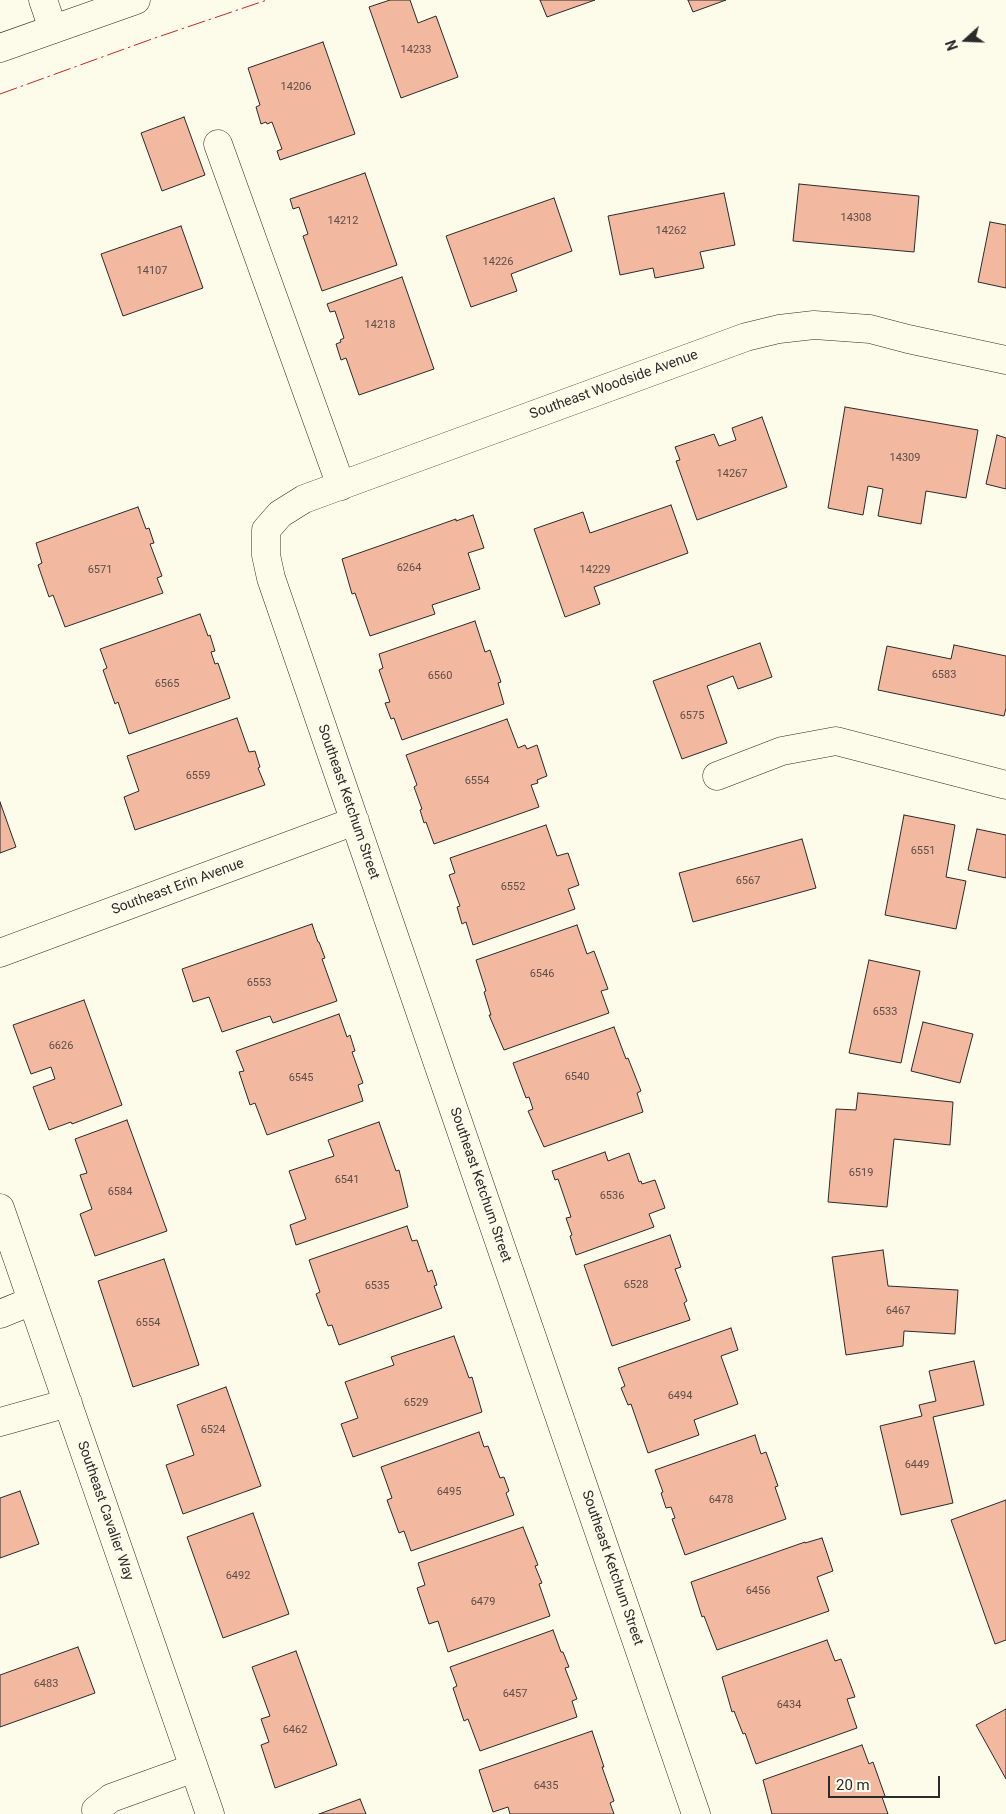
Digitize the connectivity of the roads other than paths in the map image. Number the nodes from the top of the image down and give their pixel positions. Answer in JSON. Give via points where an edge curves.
{"nodes":[{"id":1,"x":43,"y":0,"type":"edge"},
{"id":2,"x":136,"y":0,"type":"edge"},
{"id":3,"x":53,"y":29,"type":"junction"},
{"id":4,"x":0,"y":48,"type":"edge"},
{"id":5,"x":218,"y":144,"type":"dead end"},
{"id":6,"x":1006,"y":360,"type":"edge"},
{"id":7,"x":341,"y":486,"type":"junction"},
{"id":8,"x":266,"y":555,"type":"joint"},
{"id":9,"x":717,"y":776,"type":"dead end"},
{"id":10,"x":1006,"y":785,"type":"edge"},
{"id":11,"x":355,"y":822,"type":"junction"},
{"id":12,"x":0,"y":953,"type":"edge"},
{"id":13,"x":0,"y":1208,"type":"edge"},
{"id":14,"x":32,"y":1301,"type":"junction"},
{"id":15,"x":0,"y":1314,"type":"edge"},
{"id":16,"x":68,"y":1403,"type":"junction"},
{"id":17,"x":0,"y":1422,"type":"edge"},
{"id":18,"x":194,"y":1768,"type":"junction"},
{"id":19,"x":97,"y":1814,"type":"edge"},
{"id":20,"x":210,"y":1814,"type":"edge"},
{"id":21,"x":696,"y":1814,"type":"edge"}],
"edges":[{"from":1,"to":3,"type":"street"},
{"from":2,"to":3,"type":"street"},
{"from":3,"to":4,"type":"street"},
{"from":5,"to":7,"type":"street"},
{"from":6,"to":7,"type":"street","name":"Southeast Woodside Avenue","via":[[870,329],[814,325],[779,328],[736,340]]},
{"from":7,"to":8,"type":"street","name":"Southeast Woodside Avenue","via":[[304,499],[280,514],[266,530]]},
{"from":8,"to":11,"type":"street","name":"Southeast Ketchum Street","via":[[271,578]]},
{"from":9,"to":10,"type":"street","via":[[782,751],[836,741]]},
{"from":11,"to":12,"type":"street","name":"Southeast Erin Avenue"},
{"from":11,"to":21,"type":"street","name":"Southeast Ketchum Street"},
{"from":13,"to":14,"type":"street","name":"Southeast Cavalier Way"},
{"from":14,"to":15,"type":"street"},
{"from":14,"to":16,"type":"street","name":"Southeast Cavalier Way"},
{"from":16,"to":17,"type":"street"},
{"from":16,"to":18,"type":"street","name":"Southeast Cavalier Way"},
{"from":18,"to":19,"type":"street","via":[[111,1798],[96,1810]]},
{"from":18,"to":20,"type":"street","name":"Southeast Cavalier Way"}]}
